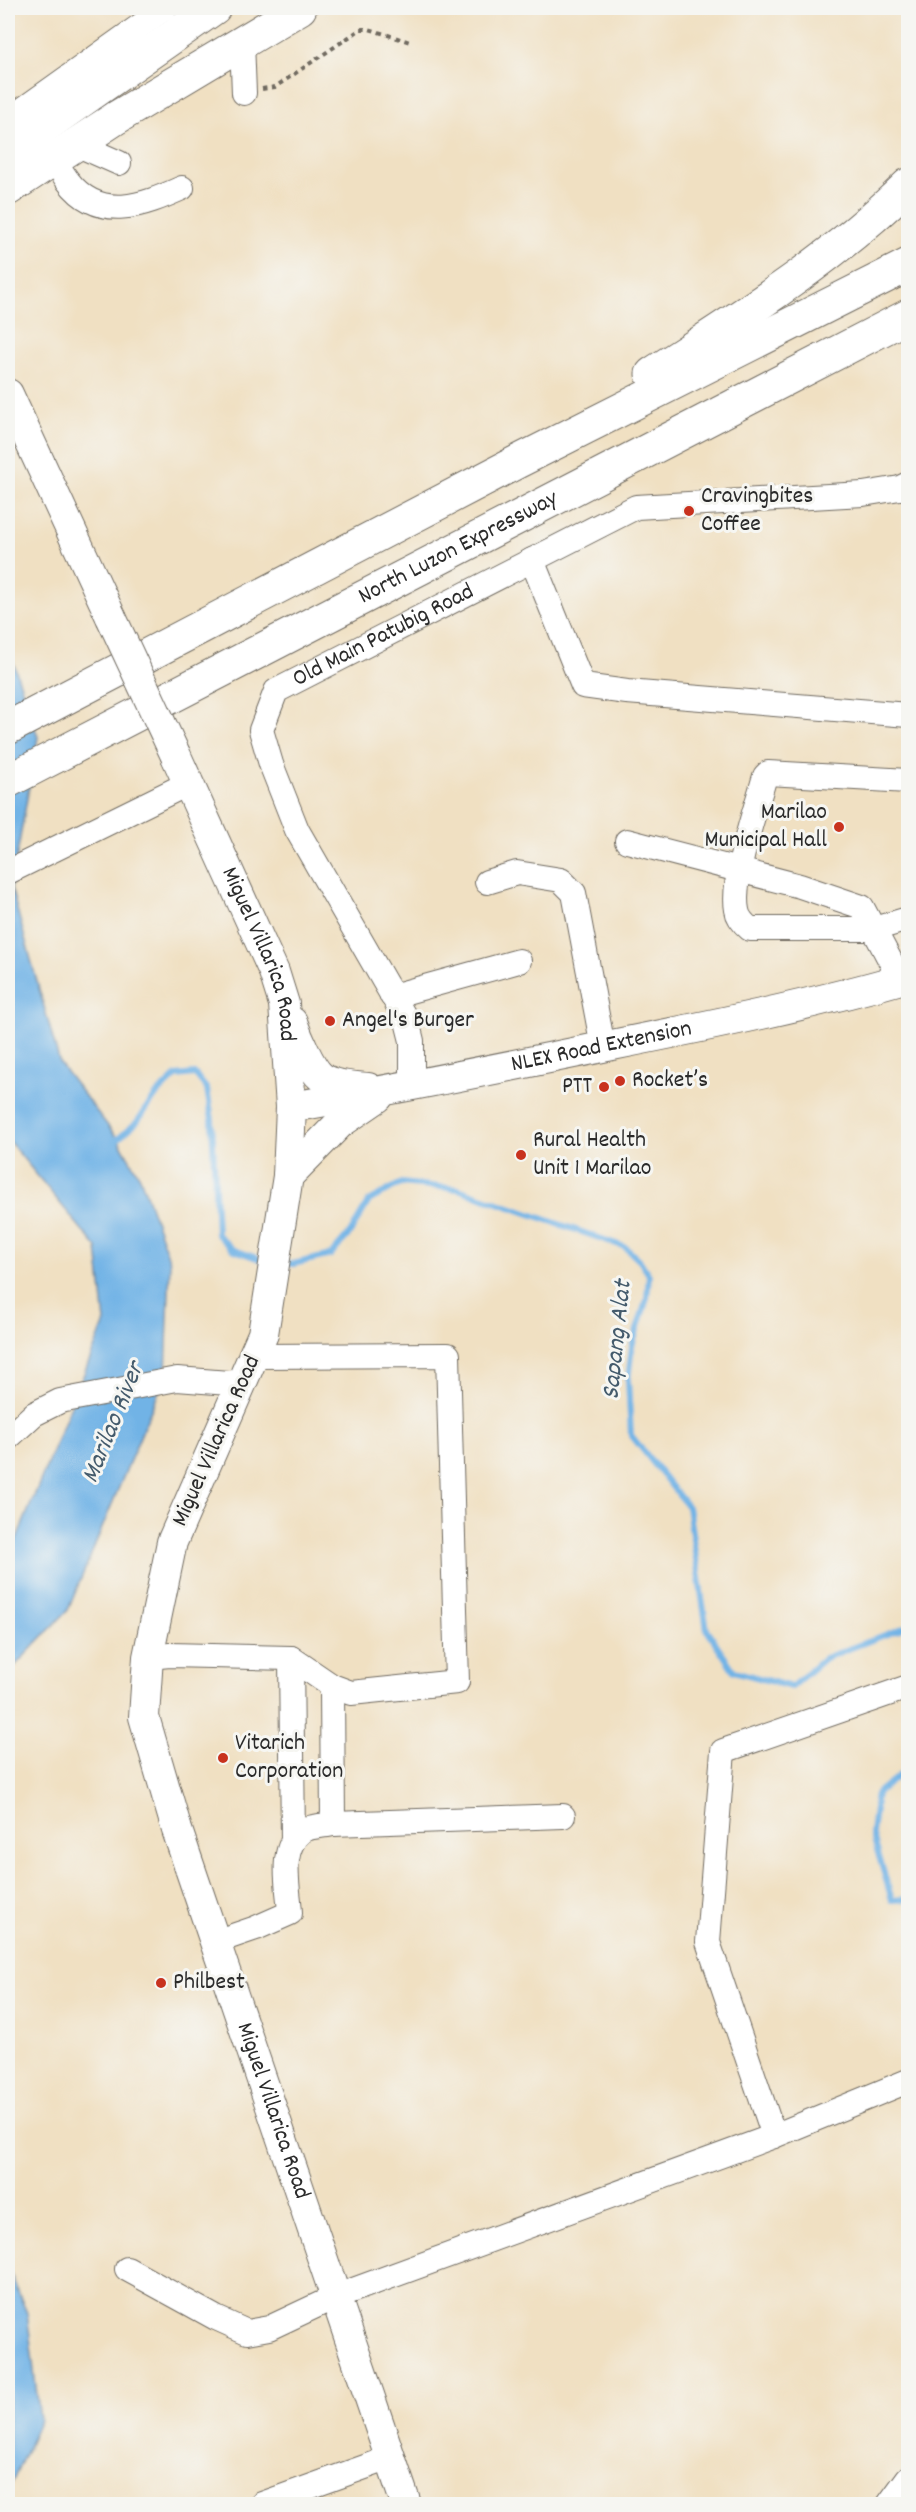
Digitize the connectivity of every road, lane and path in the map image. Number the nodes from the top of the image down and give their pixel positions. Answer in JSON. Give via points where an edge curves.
{"nodes":[{"id":1,"x":165,"y":8,"type":"edge"},
{"id":2,"x":214,"y":8,"type":"edge"},
{"id":3,"x":300,"y":8,"type":"edge"},
{"id":4,"x":242,"y":42,"type":"junction"},
{"id":5,"x":410,"y":42,"type":"dead end"},
{"id":6,"x":244,"y":93,"type":"joint"},
{"id":7,"x":43,"y":138,"type":"edge"},
{"id":8,"x":8,"y":152,"type":"edge"},
{"id":9,"x":119,"y":163,"type":"dead end"},
{"id":10,"x":909,"y":185,"type":"edge"},
{"id":11,"x":182,"y":188,"type":"dead end"},
{"id":12,"x":11,"y":192,"type":"edge"},
{"id":13,"x":909,"y":265,"type":"edge"},
{"id":14,"x":909,"y":316,"type":"edge"},
{"id":15,"x":8,"y":394,"type":"edge"},
{"id":16,"x":517,"y":462,"type":"junction"},
{"id":17,"x":909,"y":484,"type":"edge"},
{"id":18,"x":532,"y":560,"type":"junction"},
{"id":19,"x":909,"y":715,"type":"edge"},
{"id":20,"x":8,"y":728,"type":"edge"},
{"id":21,"x":8,"y":781,"type":"edge"},
{"id":22,"x":909,"y":781,"type":"edge"},
{"id":23,"x":189,"y":783,"type":"junction"},
{"id":24,"x":627,"y":841,"type":"dead end"},
{"id":25,"x":739,"y":870,"type":"junction"},
{"id":26,"x":8,"y":872,"type":"edge"},
{"id":27,"x":487,"y":882,"type":"dead end"},
{"id":28,"x":909,"y":919,"type":"edge"},
{"id":29,"x":874,"y":929,"type":"junction"},
{"id":30,"x":519,"y":961,"type":"dead end"},
{"id":31,"x":904,"y":978,"type":"edge"},
{"id":32,"x":392,"y":996,"type":"junction"},
{"id":33,"x":284,"y":1004,"type":"junction"},
{"id":34,"x":603,"y":1047,"type":"junction"},
{"id":35,"x":402,"y":1089,"type":"junction"},
{"id":36,"x":291,"y":1107,"type":"junction"},
{"id":37,"x":288,"y":1176,"type":"junction"},
{"id":38,"x":254,"y":1356,"type":"junction"},
{"id":39,"x":242,"y":1384,"type":"junction"},
{"id":40,"x":8,"y":1438,"type":"edge"},
{"id":41,"x":148,"y":1657,"type":"junction"},
{"id":42,"x":291,"y":1658,"type":"junction"},
{"id":43,"x":332,"y":1686,"type":"junction"},
{"id":44,"x":909,"y":1687,"type":"edge"},
{"id":45,"x":563,"y":1816,"type":"dead end"},
{"id":46,"x":333,"y":1824,"type":"junction"},
{"id":47,"x":293,"y":1841,"type":"junction"},
{"id":48,"x":215,"y":1942,"type":"junction"},
{"id":49,"x":909,"y":2081,"type":"edge"},
{"id":50,"x":774,"y":2136,"type":"junction"},
{"id":51,"x":127,"y":2269,"type":"dead end"},
{"id":52,"x":337,"y":2296,"type":"junction"},
{"id":53,"x":390,"y":2458,"type":"junction"},
{"id":54,"x":909,"y":2478,"type":"edge"},
{"id":55,"x":262,"y":2505,"type":"edge"},
{"id":56,"x":406,"y":2505,"type":"edge"},
{"id":57,"x":890,"y":2505,"type":"edge"}],
"edges":[{"from":1,"to":7,"type":"street"},
{"from":2,"to":7,"type":"highway"},
{"from":3,"to":4,"type":"highway"},
{"from":4,"to":6,"type":"street"},
{"from":4,"to":7,"type":"highway"},
{"from":5,"to":6,"type":"path","via":[[361,29],[275,87]]},
{"from":7,"to":8,"type":"highway"},
{"from":7,"to":9,"type":"street"},
{"from":7,"to":11,"type":"street","via":[[70,183],[94,203],[117,207],[145,204]]},
{"from":7,"to":12,"type":"highway"},
{"from":10,"to":16,"type":"highway","via":[[793,280]]},
{"from":13,"to":16,"type":"highway","name":"North Luzon Expressway"},
{"from":14,"to":21,"type":"highway","name":"North Luzon Expressway"},
{"from":15,"to":23,"type":"main road","name":"Miguel Villarica Road","bridge":true},
{"from":16,"to":20,"type":"highway","name":"North Luzon Expressway"},
{"from":17,"to":18,"type":"street","name":"Old Main Patubig Road","via":[[863,494],[636,507]]},
{"from":18,"to":19,"type":"street","via":[[583,686]]},
{"from":18,"to":32,"type":"street","name":"Old Main Patubig Road","via":[[276,691],[261,730],[297,830]]},
{"from":22,"to":25,"type":"street","via":[[768,773]]},
{"from":23,"to":26,"type":"street"},
{"from":23,"to":33,"type":"main road","name":"Miguel Villarica Road","via":[[274,972]]},
{"from":24,"to":25,"type":"street"},
{"from":25,"to":29,"type":"street","via":[[862,907]]},
{"from":25,"to":29,"type":"street","via":[[737,909],[750,929]]},
{"from":27,"to":34,"type":"street","via":[[517,873],[561,880],[574,893]]},
{"from":28,"to":29,"type":"street"},
{"from":29,"to":31,"type":"street"},
{"from":30,"to":32,"type":"street"},
{"from":31,"to":34,"type":"main road","name":"NLEX Road Extension","via":[[780,1010]]},
{"from":32,"to":35,"type":"street","name":"Old Main Patubig Road","via":[[407,1021],[412,1041]]},
{"from":33,"to":35,"type":"main road","via":[[303,1050],[321,1077],[347,1086]]},
{"from":33,"to":36,"type":"main road","name":"Miguel Villarica Road"},
{"from":34,"to":35,"type":"main road","name":"NLEX Road Extension"},
{"from":35,"to":36,"type":"main road","name":"NLEX Road Extension"},
{"from":35,"to":37,"type":"main road","via":[[340,1123]]},
{"from":36,"to":37,"type":"main road","name":"Miguel Villarica Road"},
{"from":37,"to":38,"type":"main road","name":"Miguel Villarica Road","via":[[264,1334]]},
{"from":38,"to":39,"type":"main road","name":"Miguel Villarica Road"},
{"from":38,"to":43,"type":"street","via":[[448,1355],[457,1682],[351,1694]]},
{"from":39,"to":40,"type":"street","via":[[177,1379],[60,1401],[34,1414]]},
{"from":39,"to":41,"type":"main road","name":"Miguel Villarica Road","via":[[172,1542]]},
{"from":41,"to":42,"type":"street"},
{"from":41,"to":48,"type":"main road","name":"Miguel Villarica Road","via":[[144,1717]]},
{"from":42,"to":43,"type":"street"},
{"from":42,"to":47,"type":"street"},
{"from":43,"to":46,"type":"street"},
{"from":44,"to":50,"type":"street","via":[[723,1751],[708,1942]]},
{"from":45,"to":46,"type":"street"},
{"from":46,"to":47,"type":"street","via":[[302,1830]]},
{"from":47,"to":48,"type":"street","via":[[287,1853],[290,1913]]},
{"from":48,"to":52,"type":"main road","name":"Miguel Villarica Road"},
{"from":49,"to":50,"type":"street"},
{"from":50,"to":52,"type":"street"},
{"from":51,"to":52,"type":"street","via":[[246,2332],[269,2328]]},
{"from":52,"to":53,"type":"main road","name":"Miguel Villarica Road"},
{"from":53,"to":55,"type":"street"},
{"from":53,"to":56,"type":"main road","name":"Miguel Villarica Road"},
{"from":54,"to":57,"type":"street"}]}
